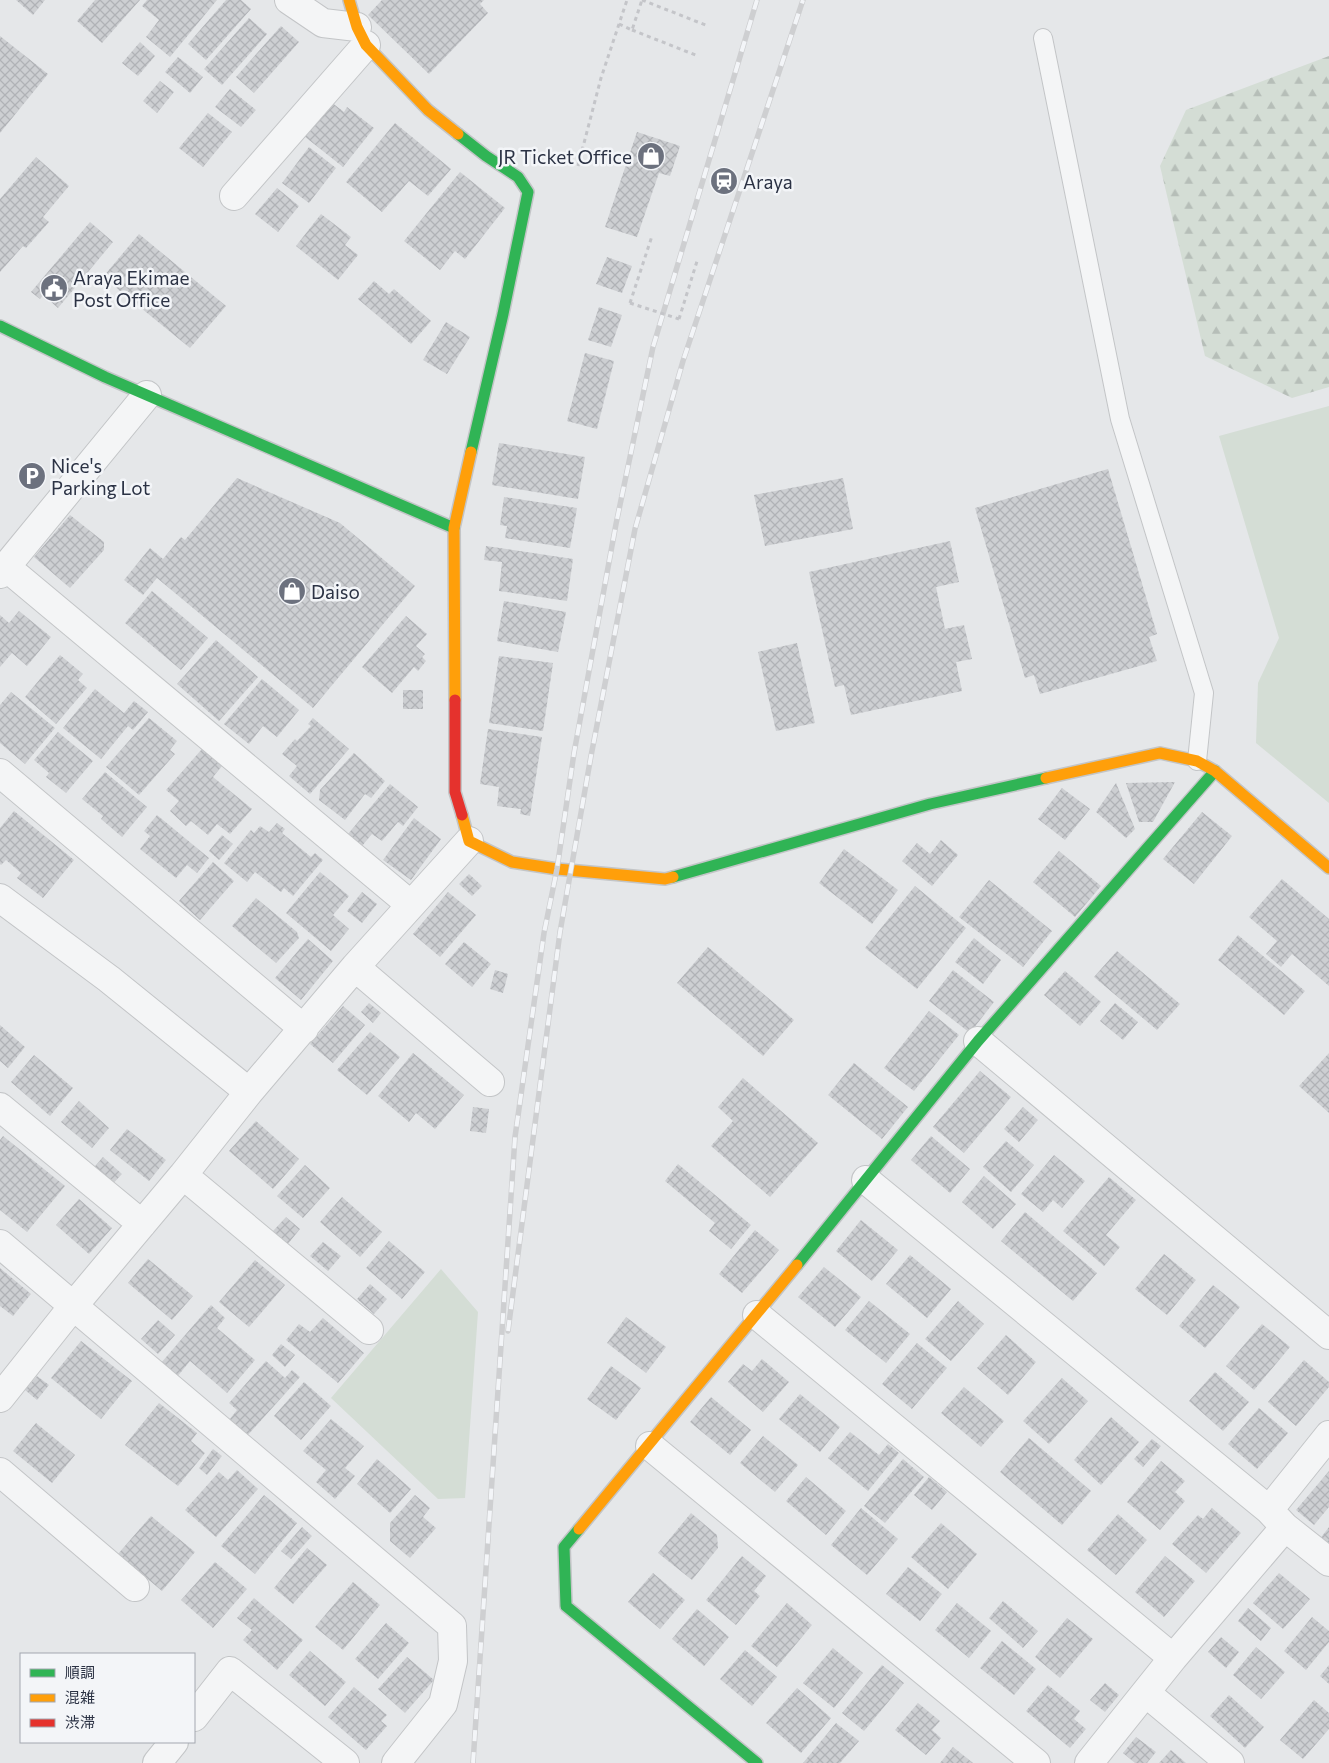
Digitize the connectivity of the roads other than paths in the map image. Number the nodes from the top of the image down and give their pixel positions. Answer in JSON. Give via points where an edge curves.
{"nodes":[{"id":1,"x":289,"y":0,"type":"edge"},
{"id":2,"x":349,"y":0,"type":"edge"},
{"id":3,"x":361,"y":36,"type":"junction"},
{"id":4,"x":1043,"y":38,"type":"dead end"},
{"id":5,"x":234,"y":196,"type":"dead end"},
{"id":6,"x":0,"y":326,"type":"edge"},
{"id":7,"x":147,"y":395,"type":"junction"},
{"id":8,"x":454,"y":528,"type":"junction"},
{"id":9,"x":3,"y":571,"type":"edge"},
{"id":10,"x":1197,"y":761,"type":"junction"},
{"id":11,"x":1215,"y":771,"type":"junction"},
{"id":12,"x":0,"y":773,"type":"edge"},
{"id":13,"x":469,"y":841,"type":"junction"},
{"id":14,"x":1329,"y":868,"type":"edge"},
{"id":15,"x":0,"y":898,"type":"edge"},
{"id":16,"x":411,"y":905,"type":"junction"},
{"id":17,"x":355,"y":967,"type":"junction"},
{"id":18,"x":304,"y":1029,"type":"junction"},
{"id":19,"x":978,"y":1042,"type":"junction"},
{"id":20,"x":490,"y":1082,"type":"dead end"},
{"id":21,"x":249,"y":1092,"type":"junction"},
{"id":22,"x":0,"y":1107,"type":"edge"},
{"id":23,"x":183,"y":1175,"type":"junction"},
{"id":24,"x":866,"y":1180,"type":"junction"},
{"id":25,"x":142,"y":1224,"type":"junction"},
{"id":26,"x":0,"y":1244,"type":"edge"},
{"id":27,"x":74,"y":1305,"type":"junction"},
{"id":28,"x":757,"y":1315,"type":"junction"},
{"id":29,"x":369,"y":1330,"type":"dead end"},
{"id":30,"x":1329,"y":1335,"type":"edge"},
{"id":31,"x":0,"y":1398,"type":"edge"},
{"id":32,"x":1329,"y":1435,"type":"edge"},
{"id":33,"x":650,"y":1446,"type":"junction"},
{"id":34,"x":0,"y":1472,"type":"edge"},
{"id":35,"x":1277,"y":1519,"type":"junction"},
{"id":36,"x":1329,"y":1562,"type":"edge"},
{"id":37,"x":135,"y":1586,"type":"dead end"},
{"id":38,"x":1173,"y":1658,"type":"junction"},
{"id":39,"x":1146,"y":1693,"type":"junction"},
{"id":40,"x":195,"y":1716,"type":"edge"},
{"id":41,"x":173,"y":1743,"type":"edge"},
{"id":42,"x":157,"y":1763,"type":"edge"},
{"id":43,"x":345,"y":1763,"type":"edge"},
{"id":44,"x":396,"y":1763,"type":"edge"},
{"id":45,"x":757,"y":1763,"type":"edge"},
{"id":46,"x":1036,"y":1763,"type":"edge"},
{"id":47,"x":1089,"y":1763,"type":"edge"},
{"id":48,"x":1230,"y":1763,"type":"edge"}],
"edges":[{"from":1,"to":3,"type":"street","via":[[324,23]]},
{"from":2,"to":3,"type":"street"},
{"from":3,"to":5,"type":"street"},
{"from":3,"to":8,"type":"street","via":[[428,110],[518,177],[528,192]]},
{"from":4,"to":10,"type":"lane","via":[[1120,419],[1204,693]]},
{"from":6,"to":7,"type":"street"},
{"from":7,"to":8,"type":"street"},
{"from":7,"to":9,"type":"street"},
{"from":8,"to":13,"type":"street","via":[[455,792]]},
{"from":9,"to":16,"type":"street"},
{"from":10,"to":11,"type":"street"},
{"from":10,"to":13,"type":"street","via":[[1160,753],[939,802],[664,879],[556,870],[512,862]]},
{"from":11,"to":14,"type":"street"},
{"from":11,"to":19,"type":"street"},
{"from":12,"to":18,"type":"street"},
{"from":13,"to":16,"type":"street"},
{"from":15,"to":21,"type":"street","via":[[109,979]]},
{"from":16,"to":17,"type":"street"},
{"from":17,"to":18,"type":"street"},
{"from":17,"to":20,"type":"street"},
{"from":18,"to":21,"type":"street"},
{"from":19,"to":24,"type":"street"},
{"from":19,"to":30,"type":"street"},
{"from":21,"to":23,"type":"street"},
{"from":22,"to":25,"type":"street"},
{"from":23,"to":25,"type":"street"},
{"from":23,"to":29,"type":"street"},
{"from":24,"to":28,"type":"street"},
{"from":24,"to":35,"type":"street"},
{"from":25,"to":27,"type":"street"},
{"from":26,"to":27,"type":"street"},
{"from":27,"to":31,"type":"street"},
{"from":27,"to":44,"type":"street","via":[[452,1626],[453,1660],[442,1704]]},
{"from":28,"to":33,"type":"street"},
{"from":28,"to":38,"type":"street"},
{"from":32,"to":35,"type":"street"},
{"from":33,"to":45,"type":"street","via":[[564,1547],[566,1606]]},
{"from":33,"to":46,"type":"street"},
{"from":34,"to":37,"type":"street"},
{"from":35,"to":36,"type":"street"},
{"from":35,"to":38,"type":"street"},
{"from":38,"to":39,"type":"street"},
{"from":39,"to":47,"type":"street"},
{"from":39,"to":48,"type":"street"},
{"from":40,"to":43,"type":"street","via":[[230,1671]]},
{"from":41,"to":42,"type":"street"}]}
